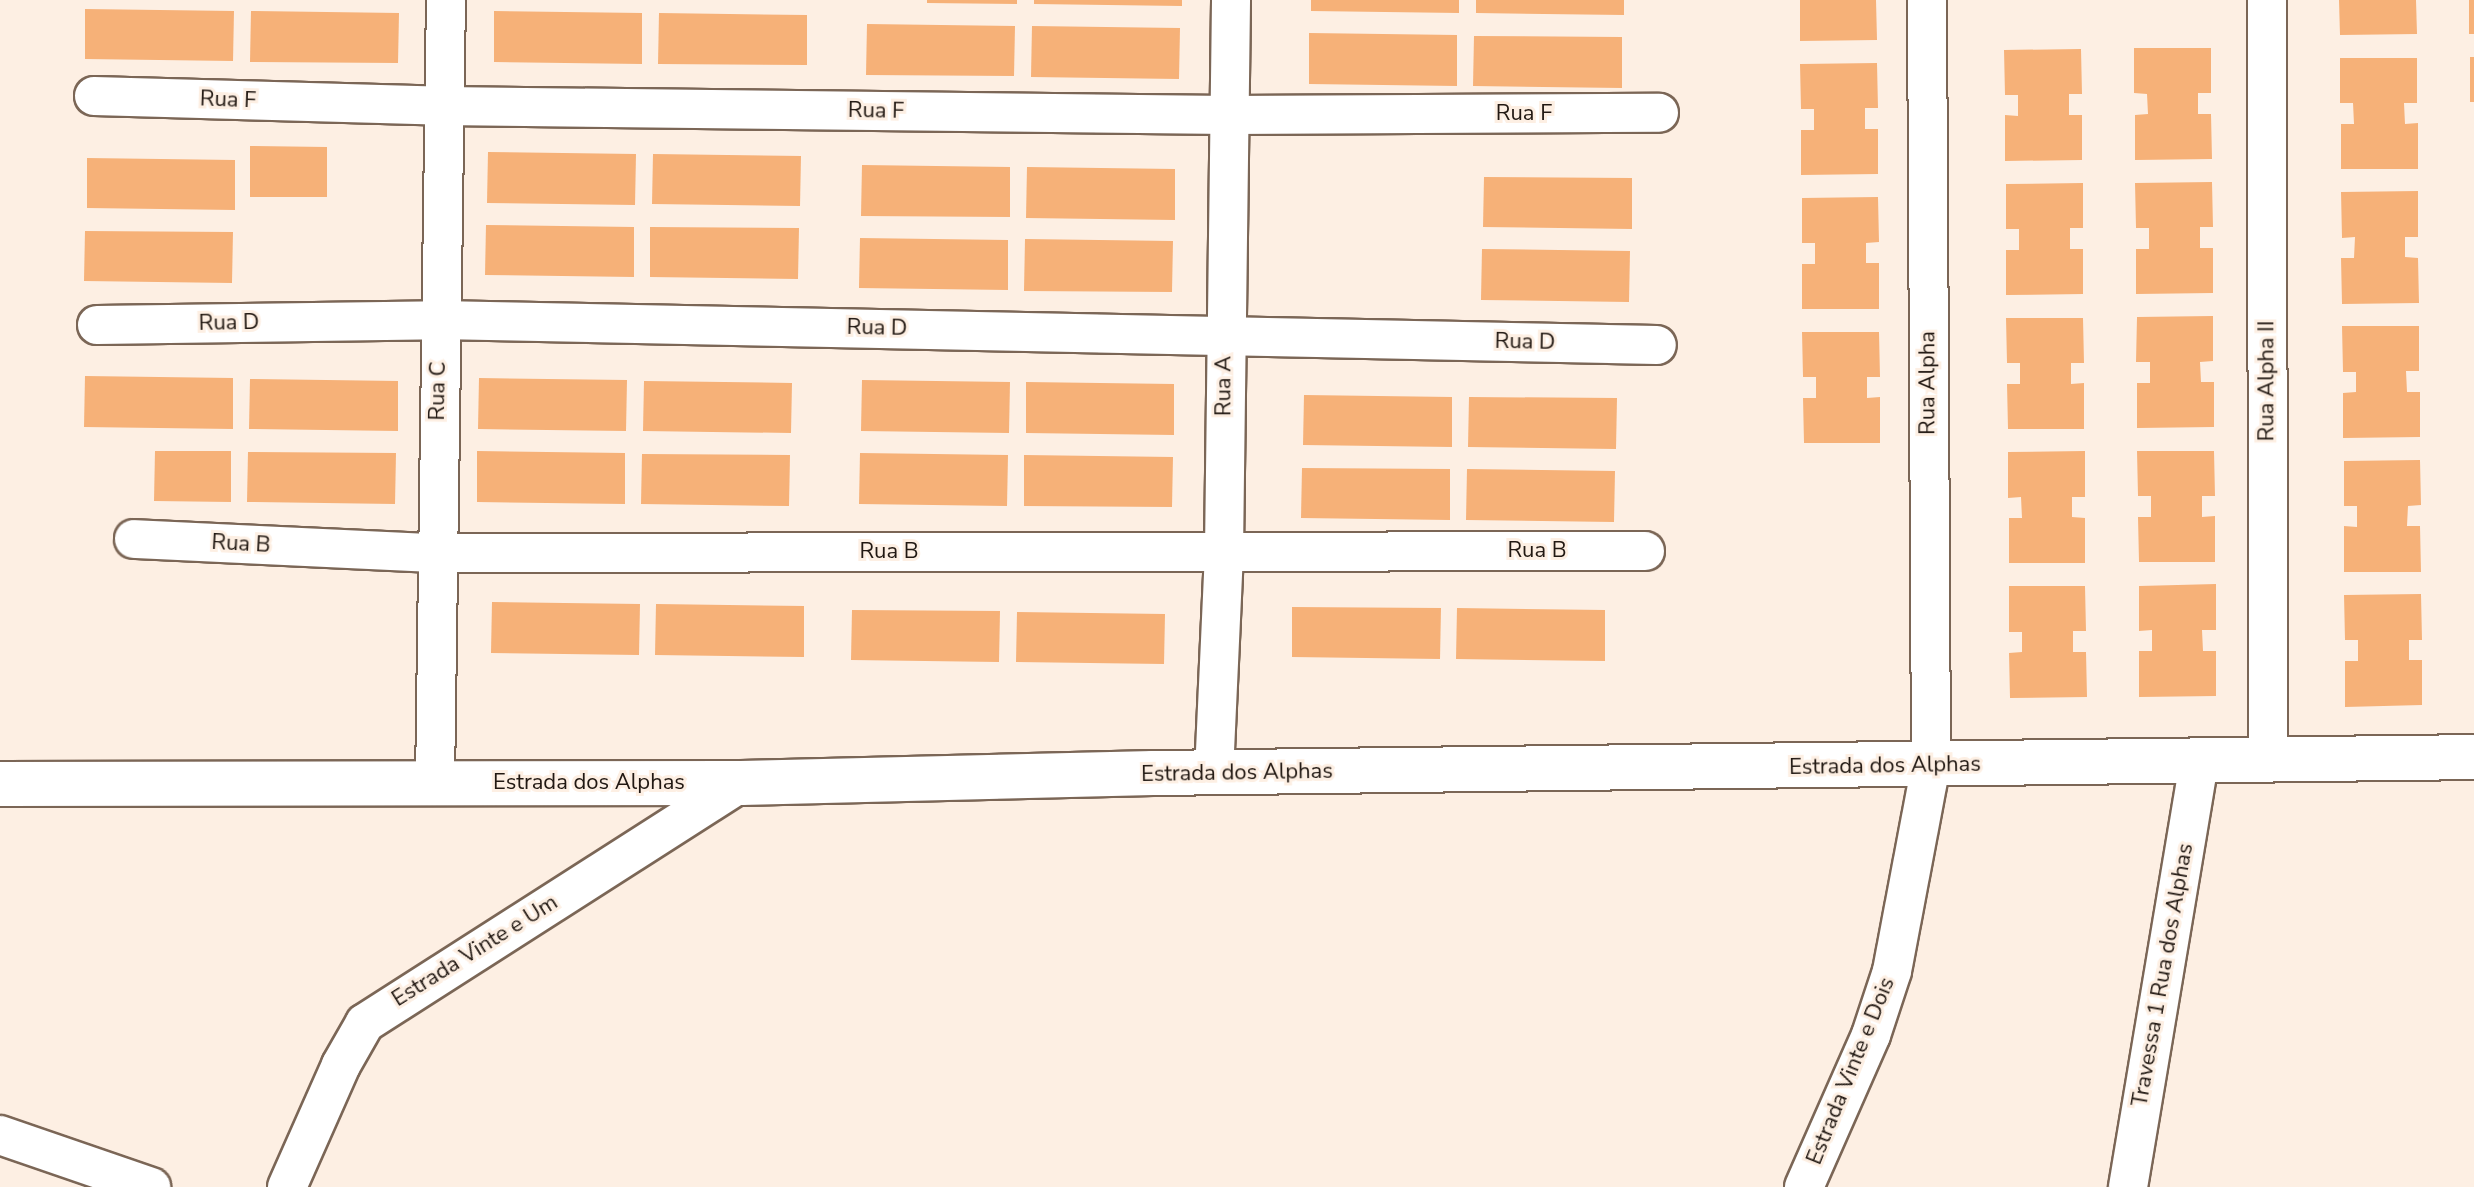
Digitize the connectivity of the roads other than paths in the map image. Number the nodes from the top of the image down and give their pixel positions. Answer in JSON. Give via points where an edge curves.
{"nodes":[{"id":1,"x":446,"y":0,"type":"edge"},
{"id":2,"x":1231,"y":0,"type":"edge"},
{"id":3,"x":1927,"y":0,"type":"edge"},
{"id":4,"x":2267,"y":0,"type":"edge"},
{"id":5,"x":94,"y":96,"type":"dead end"},
{"id":6,"x":443,"y":106,"type":"junction"},
{"id":7,"x":1659,"y":113,"type":"dead end"},
{"id":8,"x":1229,"y":115,"type":"junction"},
{"id":9,"x":439,"y":320,"type":"junction"},
{"id":10,"x":97,"y":325,"type":"dead end"},
{"id":11,"x":1224,"y":335,"type":"junction"},
{"id":12,"x":1657,"y":345,"type":"dead end"},
{"id":13,"x":134,"y":539,"type":"dead end"},
{"id":14,"x":1224,"y":551,"type":"junction"},
{"id":15,"x":1645,"y":551,"type":"dead end"},
{"id":16,"x":436,"y":553,"type":"junction"},
{"id":17,"x":2474,"y":757,"type":"edge"},
{"id":18,"x":2199,"y":762,"type":"junction"},
{"id":19,"x":2268,"y":762,"type":"junction"},
{"id":20,"x":1931,"y":765,"type":"junction"},
{"id":21,"x":1214,"y":773,"type":"junction"},
{"id":22,"x":435,"y":783,"type":"junction"},
{"id":23,"x":741,"y":783,"type":"junction"},
{"id":24,"x":0,"y":784,"type":"edge"},
{"id":25,"x":0,"y":1135,"type":"edge"},
{"id":26,"x":151,"y":1187,"type":"edge"},
{"id":27,"x":287,"y":1187,"type":"edge"},
{"id":28,"x":1804,"y":1187,"type":"edge"},
{"id":29,"x":2128,"y":1187,"type":"edge"}],
"edges":[{"from":1,"to":6,"type":"street","name":"Rua C"},
{"from":2,"to":8,"type":"street","name":"Rua A"},
{"from":3,"to":20,"type":"street","name":"Rua Alpha"},
{"from":4,"to":19,"type":"street","name":"Rua Alpha II"},
{"from":5,"to":6,"type":"street","name":"Rua F"},
{"from":6,"to":8,"type":"street","name":"Rua F"},
{"from":6,"to":9,"type":"street","name":"Rua C"},
{"from":7,"to":8,"type":"street","name":"Rua F"},
{"from":8,"to":11,"type":"street","name":"Rua A"},
{"from":9,"to":10,"type":"street","name":"Rua D"},
{"from":9,"to":11,"type":"street","name":"Rua D"},
{"from":9,"to":16,"type":"street","name":"Rua C"},
{"from":11,"to":12,"type":"street","name":"Rua D"},
{"from":11,"to":14,"type":"street","name":"Rua A"},
{"from":13,"to":16,"type":"street","name":"Rua B"},
{"from":14,"to":15,"type":"street","name":"Rua B"},
{"from":14,"to":16,"type":"street","name":"Rua B"},
{"from":14,"to":21,"type":"street","name":"Rua A"},
{"from":16,"to":22,"type":"street","name":"Rua C"},
{"from":17,"to":19,"type":"street","name":"Estrada dos Alphas"},
{"from":18,"to":19,"type":"street","name":"Estrada dos Alphas"},
{"from":18,"to":20,"type":"street","name":"Estrada dos Alphas"},
{"from":18,"to":29,"type":"street","name":"Travessa 1 Rua dos Alphas"},
{"from":20,"to":21,"type":"street","name":"Estrada dos Alphas"},
{"from":20,"to":28,"type":"street","name":"Estrada Vinte e Dois","via":[[1892,971],[1866,1048]]},
{"from":21,"to":23,"type":"street","name":"Estrada dos Alphas"},
{"from":22,"to":23,"type":"street","name":"Estrada dos Alphas"},
{"from":22,"to":24,"type":"street","name":"Estrada dos Alphas"},
{"from":23,"to":27,"type":"street","name":"Estrada Vinte e Um","via":[[365,1023]]},
{"from":25,"to":26,"type":"street"}]}
